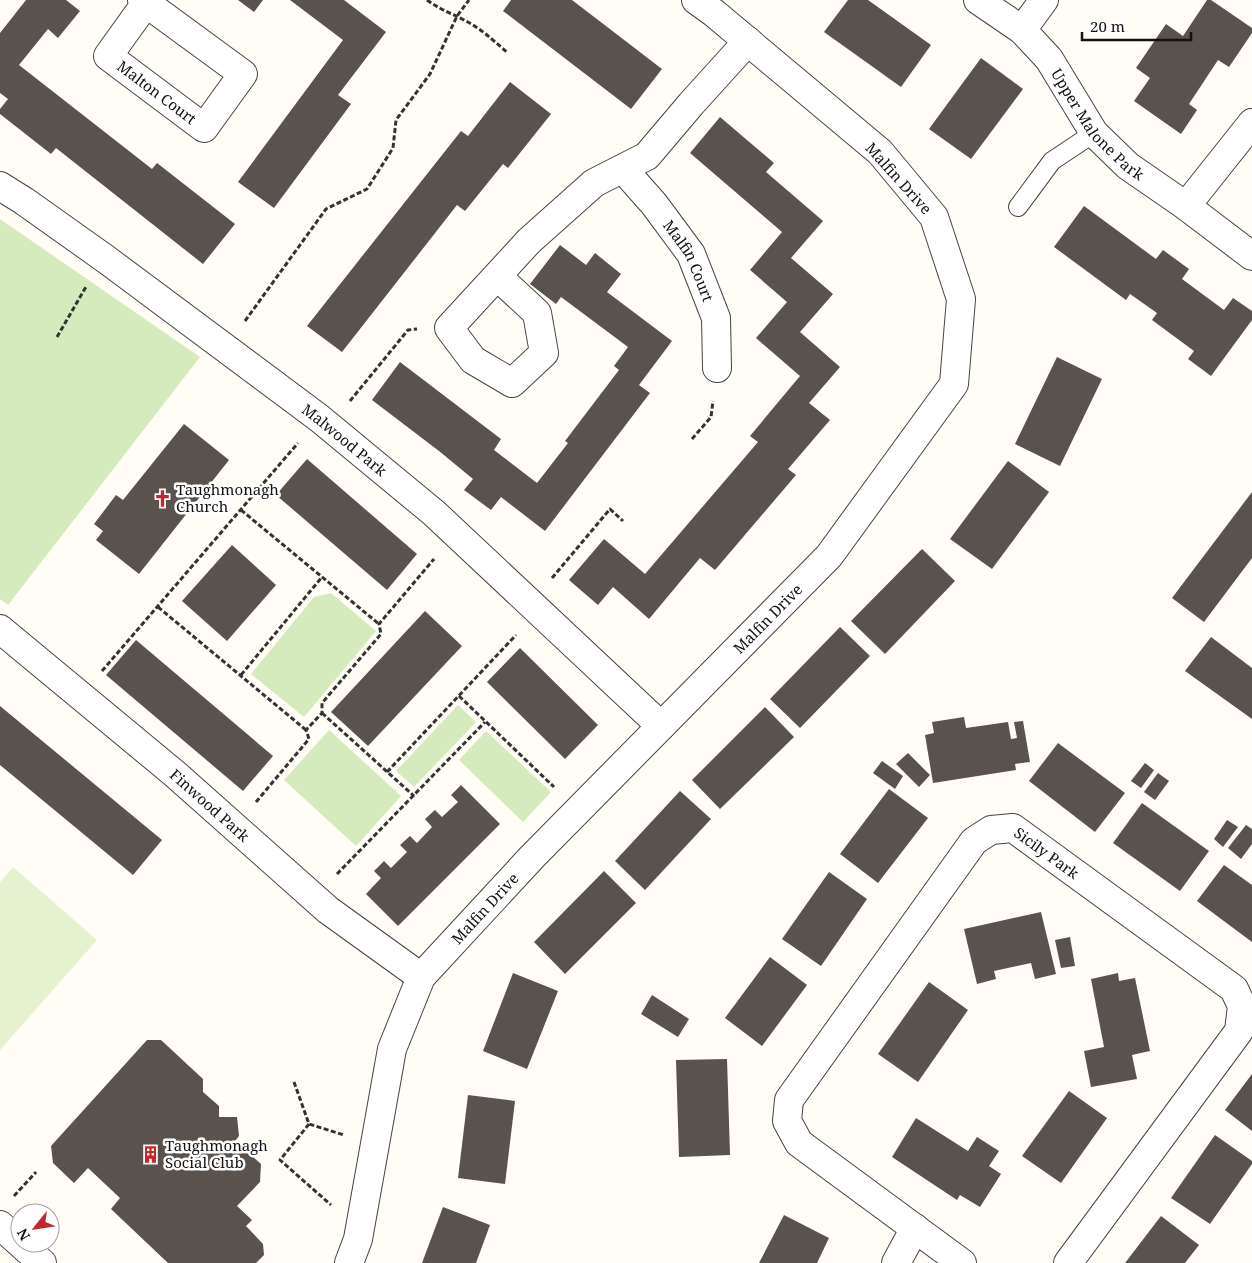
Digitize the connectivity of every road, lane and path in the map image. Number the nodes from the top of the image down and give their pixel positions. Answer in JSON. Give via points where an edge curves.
{"nodes":[{"id":1,"x":427,"y":0,"type":"edge"},
{"id":2,"x":469,"y":0,"type":"edge"},
{"id":3,"x":696,"y":0,"type":"edge"},
{"id":4,"x":978,"y":0,"type":"edge"},
{"id":5,"x":1044,"y":0,"type":"edge"},
{"id":6,"x":144,"y":1,"type":"edge"},
{"id":7,"x":458,"y":16,"type":"junction"},
{"id":8,"x":1022,"y":30,"type":"junction"},
{"id":9,"x":748,"y":41,"type":"junction"},
{"id":10,"x":507,"y":52,"type":"dead end"},
{"id":11,"x":1252,"y":122,"type":"edge"},
{"id":12,"x":1094,"y":133,"type":"junction"},
{"id":13,"x":623,"y":169,"type":"junction"},
{"id":14,"x":0,"y":186,"type":"edge"},
{"id":15,"x":1018,"y":206,"type":"dead end"},
{"id":16,"x":1186,"y":206,"type":"junction"},
{"id":17,"x":1252,"y":256,"type":"edge"},
{"id":18,"x":107,"y":260,"type":"junction"},
{"id":19,"x":497,"y":276,"type":"junction"},
{"id":20,"x":449,"y":328,"type":"junction"},
{"id":21,"x":57,"y":337,"type":"dead end"},
{"id":22,"x":226,"y":348,"type":"junction"},
{"id":23,"x":717,"y":368,"type":"joint"},
{"id":24,"x":324,"y":422,"type":"junction"},
{"id":25,"x":692,"y":439,"type":"dead end"},
{"id":26,"x":241,"y":510,"type":"junction"},
{"id":27,"x":623,"y":521,"type":"dead end"},
{"id":28,"x":456,"y":533,"type":"junction"},
{"id":29,"x":322,"y":577,"type":"junction"},
{"id":30,"x":158,"y":606,"type":"junction"},
{"id":31,"x":534,"y":607,"type":"junction"},
{"id":32,"x":379,"y":624,"type":"junction"},
{"id":33,"x":0,"y":630,"type":"edge"},
{"id":34,"x":241,"y":675,"type":"junction"},
{"id":35,"x":81,"y":696,"type":"junction"},
{"id":36,"x":459,"y":696,"type":"junction"},
{"id":37,"x":322,"y":713,"type":"junction"},
{"id":38,"x":485,"y":722,"type":"junction"},
{"id":39,"x":661,"y":726,"type":"junction"},
{"id":40,"x":306,"y":730,"type":"junction"},
{"id":41,"x":387,"y":772,"type":"junction"},
{"id":42,"x":414,"y":796,"type":"junction"},
{"id":43,"x":578,"y":810,"type":"junction"},
{"id":44,"x":234,"y":827,"type":"junction"},
{"id":45,"x":314,"y":898,"type":"junction"},
{"id":46,"x":421,"y":977,"type":"junction"},
{"id":47,"x":294,"y":1082,"type":"dead end"},
{"id":48,"x":309,"y":1124,"type":"junction"},
{"id":49,"x":375,"y":1146,"type":"junction"},
{"id":50,"x":36,"y":1172,"type":"dead end"},
{"id":51,"x":12,"y":1198,"type":"dead end"},
{"id":52,"x":0,"y":1225,"type":"edge"},
{"id":53,"x":915,"y":1228,"type":"junction"},
{"id":54,"x":360,"y":1230,"type":"junction"},
{"id":55,"x":42,"y":1263,"type":"edge"},
{"id":56,"x":349,"y":1263,"type":"edge"},
{"id":57,"x":896,"y":1263,"type":"edge"},
{"id":58,"x":962,"y":1263,"type":"edge"},
{"id":59,"x":1068,"y":1263,"type":"edge"}],
"edges":[{"from":1,"to":7,"type":"path"},
{"from":2,"to":7,"type":"path"},
{"from":3,"to":9,"type":"street","name":"Malfin Drive"},
{"from":4,"to":8,"type":"street","name":"Upper Malone Park"},
{"from":5,"to":8,"type":"street"},
{"from":6,"to":6,"type":"street","name":"Malton Court","via":[[243,74],[204,128],[108,56]]},
{"from":7,"to":10,"type":"path","via":[[476,26]]},
{"from":7,"to":22,"type":"path","via":[[430,74],[396,120],[393,148],[367,189],[326,209]]},
{"from":8,"to":12,"type":"street","name":"Upper Malone Park","via":[[1049,60]]},
{"from":9,"to":13,"type":"street","via":[[647,156]]},
{"from":9,"to":39,"type":"street","name":"Malfin Drive","via":[[880,152],[934,217],[961,299],[954,384],[829,556]]},
{"from":11,"to":16,"type":"street"},
{"from":12,"to":15,"type":"lane","via":[[1052,161]]},
{"from":12,"to":16,"type":"street","name":"Upper Malone Park","via":[[1128,166]]},
{"from":13,"to":19,"type":"street","via":[[594,184],[529,241]]},
{"from":13,"to":23,"type":"street","name":"Malfin Court","via":[[691,254],[716,318]]},
{"from":14,"to":18,"type":"street","name":"Malwood Park"},
{"from":16,"to":17,"type":"street","name":"Upper Malone Park"},
{"from":18,"to":21,"type":"path","via":[[86,287]]},
{"from":18,"to":22,"type":"street","name":"Malwood Park"},
{"from":19,"to":20,"type":"street"},
{"from":19,"to":20,"type":"street","via":[[537,313],[544,353],[512,383],[473,360]]},
{"from":20,"to":24,"type":"path","via":[[408,330]]},
{"from":22,"to":24,"type":"street","name":"Malwood Park"},
{"from":23,"to":25,"type":"path","via":[[711,417]]},
{"from":24,"to":26,"type":"path"},
{"from":24,"to":28,"type":"street","name":"Malwood Park"},
{"from":26,"to":29,"type":"path"},
{"from":26,"to":30,"type":"path"},
{"from":27,"to":31,"type":"path","via":[[610,510]]},
{"from":28,"to":31,"type":"street","name":"Malwood Park"},
{"from":28,"to":32,"type":"path"},
{"from":29,"to":32,"type":"path"},
{"from":29,"to":34,"type":"path"},
{"from":30,"to":34,"type":"path"},
{"from":30,"to":35,"type":"path"},
{"from":31,"to":36,"type":"path"},
{"from":31,"to":39,"type":"street","name":"Malwood Park"},
{"from":32,"to":37,"type":"path","via":[[381,634],[322,703]]},
{"from":33,"to":35,"type":"street","name":"Finwood Park"},
{"from":34,"to":40,"type":"path"},
{"from":35,"to":44,"type":"street","name":"Finwood Park"},
{"from":36,"to":38,"type":"path"},
{"from":36,"to":41,"type":"path"},
{"from":37,"to":40,"type":"path"},
{"from":37,"to":41,"type":"path"},
{"from":38,"to":42,"type":"path"},
{"from":38,"to":43,"type":"path"},
{"from":39,"to":43,"type":"street","name":"Malfin Drive"},
{"from":40,"to":44,"type":"path","via":[[309,739]]},
{"from":41,"to":42,"type":"path"},
{"from":42,"to":45,"type":"path"},
{"from":43,"to":46,"type":"street","name":"Malfin Drive"},
{"from":44,"to":45,"type":"street","name":"Finwood Park"},
{"from":45,"to":46,"type":"street","name":"Finwood Park"},
{"from":46,"to":49,"type":"street","name":"Malfin Drive","via":[[392,1049]]},
{"from":47,"to":48,"type":"path"},
{"from":48,"to":49,"type":"path"},
{"from":48,"to":54,"type":"path","via":[[280,1160]]},
{"from":49,"to":54,"type":"street","name":"Malfin Drive"},
{"from":50,"to":51,"type":"path"},
{"from":52,"to":55,"type":"street"},
{"from":53,"to":57,"type":"street"},
{"from":53,"to":58,"type":"street","name":"Sicily Park"},
{"from":53,"to":59,"type":"street","name":"Sicily Park","via":[[799,1142],[787,1121],[789,1100],[974,841],[990,830],[1012,828],[1234,989],[1242,1006],[1240,1032]]},
{"from":54,"to":56,"type":"street","name":"Malfin Drive"}]}
